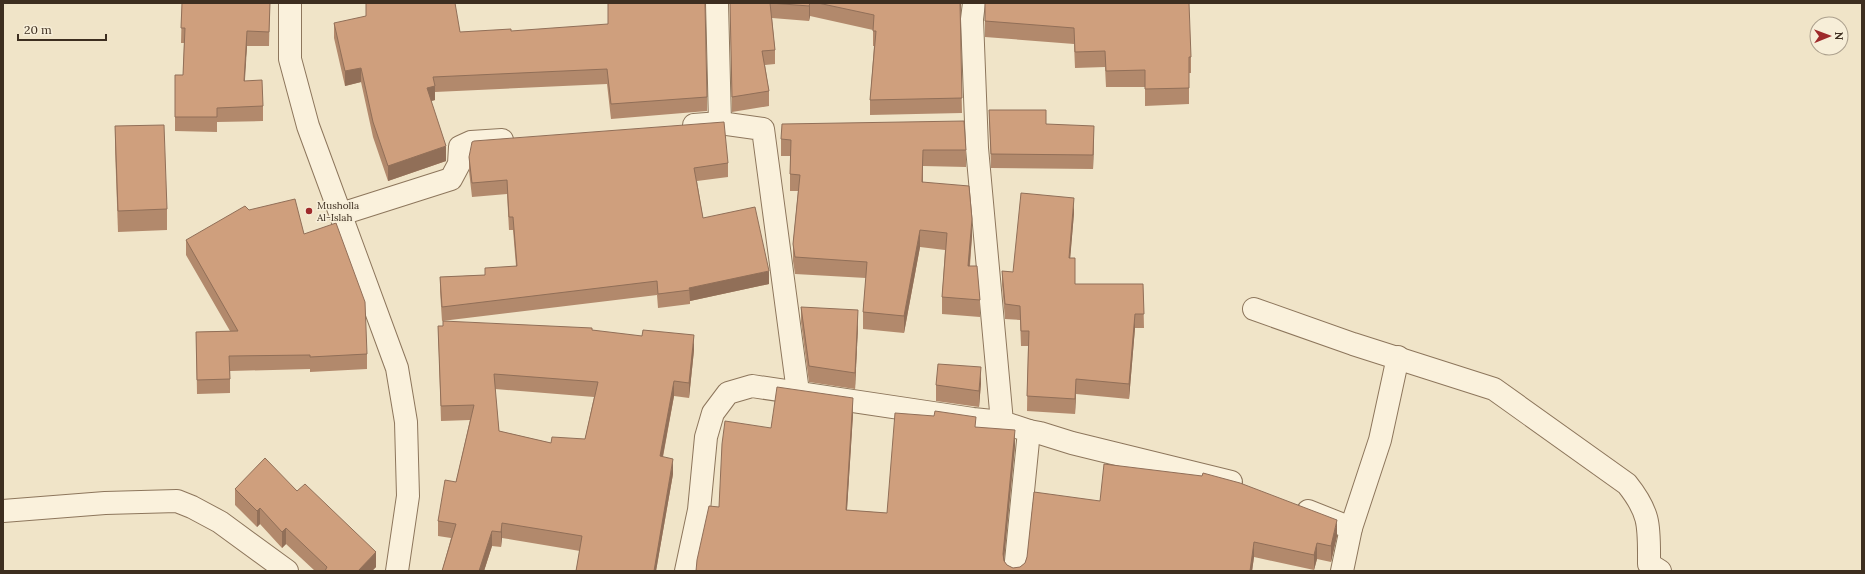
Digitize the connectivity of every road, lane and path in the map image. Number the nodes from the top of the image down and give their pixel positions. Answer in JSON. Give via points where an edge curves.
{"nodes":[{"id":1,"x":290,"y":3,"type":"edge"},
{"id":2,"x":717,"y":3,"type":"edge"},
{"id":3,"x":974,"y":3,"type":"edge"},
{"id":4,"x":720,"y":123,"type":"junction"},
{"id":5,"x":953,"y":125,"type":"edge"},
{"id":6,"x":977,"y":125,"type":"junction"},
{"id":7,"x":674,"y":126,"type":"edge"},
{"id":8,"x":518,"y":138,"type":"edge"},
{"id":9,"x":341,"y":214,"type":"junction"},
{"id":10,"x":1254,"y":309,"type":"dead end"},
{"id":11,"x":1398,"y":357,"type":"junction"},
{"id":12,"x":798,"y":392,"type":"junction"},
{"id":13,"x":1002,"y":422,"type":"junction"},
{"id":14,"x":1029,"y":432,"type":"junction"},
{"id":15,"x":1251,"y":488,"type":"edge"},
{"id":16,"x":1286,"y":503,"type":"edge"},
{"id":17,"x":3,"y":511,"type":"edge"},
{"id":18,"x":1351,"y":528,"type":"junction"},
{"id":19,"x":1651,"y":569,"type":"edge"},
{"id":20,"x":287,"y":571,"type":"edge"},
{"id":21,"x":396,"y":571,"type":"edge"},
{"id":22,"x":686,"y":571,"type":"edge"},
{"id":23,"x":1015,"y":571,"type":"edge"},
{"id":24,"x":1342,"y":571,"type":"edge"}],
"edges":[{"from":1,"to":9,"type":"street","via":[[290,59],[295,82],[308,126]]},
{"from":2,"to":4,"type":"street"},
{"from":3,"to":6,"type":"street","via":[[972,19]]},
{"from":4,"to":7,"type":"street"},
{"from":4,"to":12,"type":"street","via":[[771,129]]},
{"from":5,"to":6,"type":"street"},
{"from":6,"to":13,"type":"street"},
{"from":8,"to":9,"type":"street","via":[[471,142],[460,147],[459,164],[451,180]]},
{"from":9,"to":21,"type":"street","via":[[397,368],[406,422],[408,496]]},
{"from":10,"to":11,"type":"street"},
{"from":11,"to":18,"type":"street","via":[[1380,440]]},
{"from":11,"to":19,"type":"street","via":[[1494,389],[1627,484],[1640,501],[1649,528]]},
{"from":12,"to":13,"type":"street"},
{"from":12,"to":22,"type":"street","via":[[752,386],[728,394],[713,413],[706,437],[698,510]]},
{"from":13,"to":14,"type":"street"},
{"from":14,"to":15,"type":"street"},
{"from":14,"to":23,"type":"street"},
{"from":16,"to":18,"type":"street"},
{"from":17,"to":20,"type":"street","via":[[104,503],[177,501],[220,522]]},
{"from":18,"to":24,"type":"street"}]}
